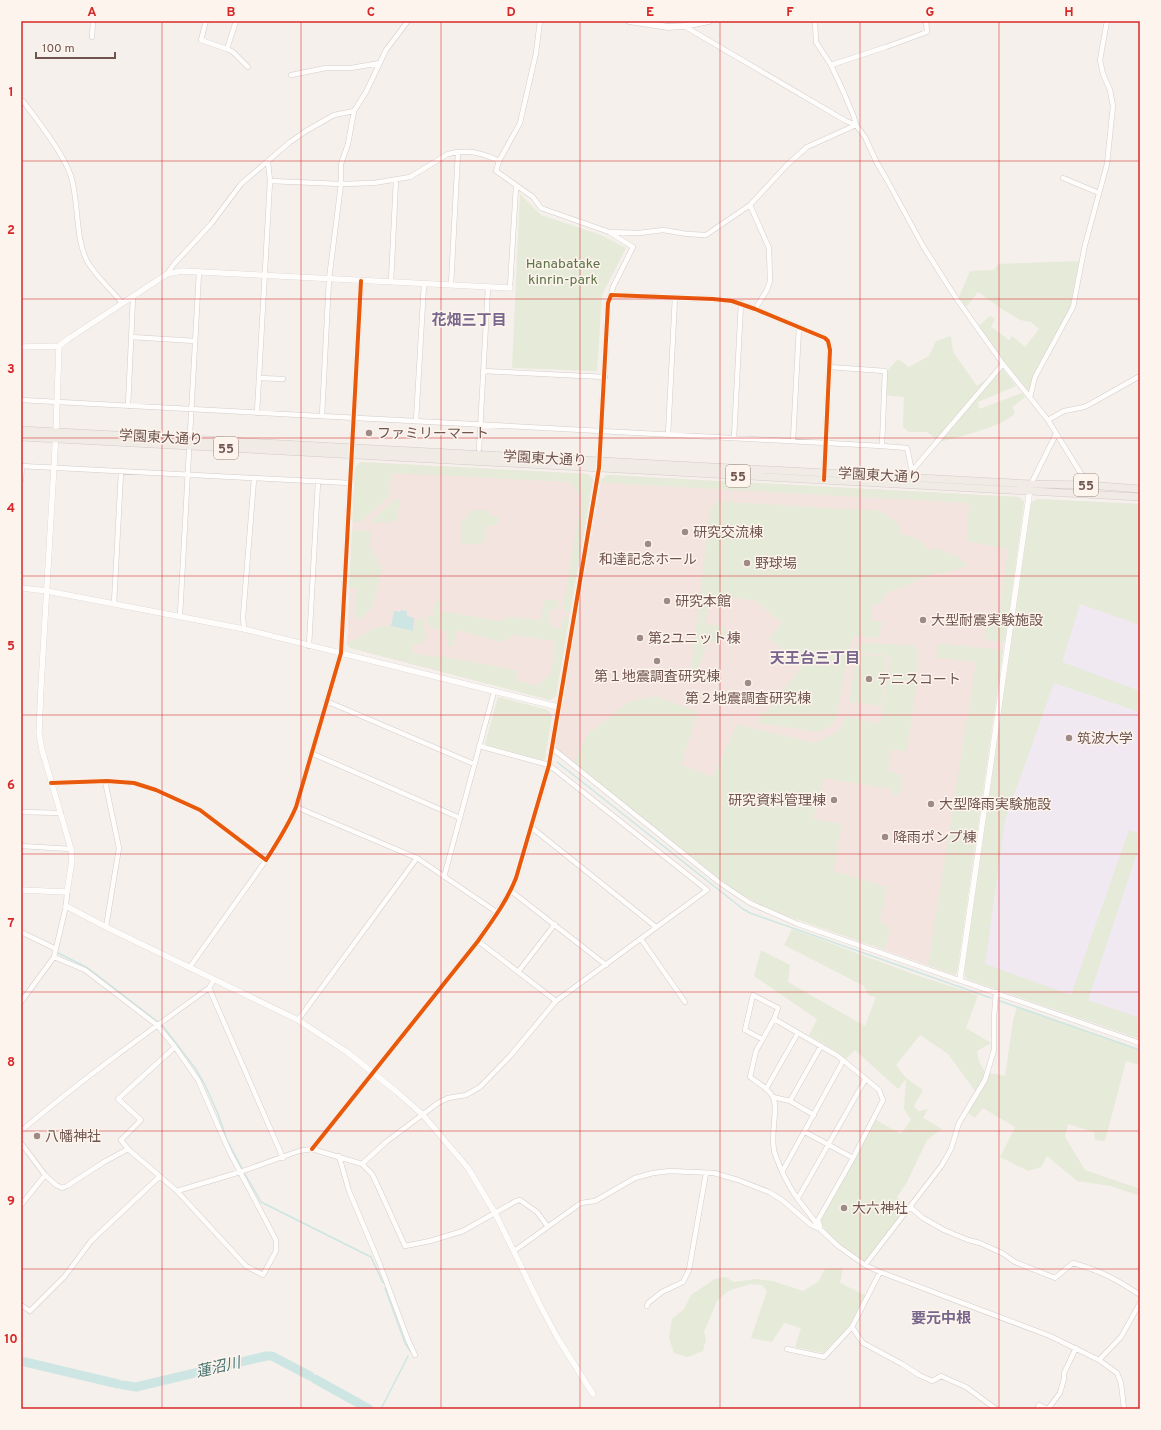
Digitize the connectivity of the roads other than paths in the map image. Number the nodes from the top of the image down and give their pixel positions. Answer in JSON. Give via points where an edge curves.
{"nodes":[{"id":1,"x":93,"y":21,"type":"edge"},
{"id":2,"x":206,"y":21,"type":"edge"},
{"id":3,"x":236,"y":21,"type":"edge"},
{"id":4,"x":408,"y":21,"type":"edge"},
{"id":5,"x":540,"y":21,"type":"edge"},
{"id":6,"x":629,"y":21,"type":"edge"},
{"id":7,"x":708,"y":21,"type":"edge"},
{"id":8,"x":815,"y":21,"type":"edge"},
{"id":9,"x":926,"y":21,"type":"edge"},
{"id":10,"x":1107,"y":21,"type":"edge"},
{"id":11,"x":684,"y":26,"type":"junction"},
{"id":12,"x":92,"y":37,"type":"dead end"},
{"id":13,"x":227,"y":50,"type":"junction"},
{"id":14,"x":380,"y":63,"type":"junction"},
{"id":15,"x":831,"y":65,"type":"junction"},
{"id":16,"x":248,"y":67,"type":"dead end"},
{"id":17,"x":291,"y":76,"type":"dead end"},
{"id":18,"x":21,"y":101,"type":"edge"},
{"id":19,"x":354,"y":111,"type":"junction"},
{"id":20,"x":856,"y":125,"type":"junction"},
{"id":21,"x":458,"y":152,"type":"junction"},
{"id":22,"x":499,"y":161,"type":"junction"},
{"id":23,"x":268,"y":162,"type":"junction"},
{"id":24,"x":1063,"y":178,"type":"dead end"},
{"id":25,"x":396,"y":180,"type":"junction"},
{"id":26,"x":270,"y":181,"type":"junction"},
{"id":27,"x":341,"y":184,"type":"junction"},
{"id":28,"x":516,"y":186,"type":"junction"},
{"id":29,"x":1099,"y":193,"type":"junction"},
{"id":30,"x":750,"y":205,"type":"junction"},
{"id":31,"x":609,"y":232,"type":"junction"},
{"id":32,"x":198,"y":272,"type":"junction"},
{"id":33,"x":167,"y":274,"type":"junction"},
{"id":34,"x":264,"y":276,"type":"junction"},
{"id":35,"x":329,"y":279,"type":"junction"},
{"id":36,"x":361,"y":281,"type":"junction"},
{"id":37,"x":391,"y":282,"type":"junction"},
{"id":38,"x":424,"y":284,"type":"junction"},
{"id":39,"x":451,"y":285,"type":"junction"},
{"id":40,"x":488,"y":287,"type":"junction"},
{"id":41,"x":510,"y":288,"type":"joint"},
{"id":42,"x":611,"y":295,"type":"junction"},
{"id":43,"x":133,"y":297,"type":"junction"},
{"id":44,"x":675,"y":297,"type":"junction"},
{"id":45,"x":122,"y":303,"type":"junction"},
{"id":46,"x":741,"y":303,"type":"junction"},
{"id":47,"x":755,"y":309,"type":"junction"},
{"id":48,"x":799,"y":327,"type":"junction"},
{"id":49,"x":131,"y":337,"type":"junction"},
{"id":50,"x":195,"y":341,"type":"junction"},
{"id":51,"x":60,"y":346,"type":"junction"},
{"id":52,"x":21,"y":347,"type":"edge"},
{"id":53,"x":1003,"y":364,"type":"junction"},
{"id":54,"x":829,"y":367,"type":"junction"},
{"id":55,"x":483,"y":371,"type":"junction"},
{"id":56,"x":1140,"y":376,"type":"edge"},
{"id":57,"x":605,"y":377,"type":"junction"},
{"id":58,"x":259,"y":378,"type":"junction"},
{"id":59,"x":283,"y":379,"type":"dead end"},
{"id":60,"x":1030,"y":397,"type":"junction"},
{"id":61,"x":21,"y":400,"type":"edge"},
{"id":62,"x":57,"y":402,"type":"junction"},
{"id":63,"x":128,"y":406,"type":"junction"},
{"id":64,"x":191,"y":409,"type":"junction"},
{"id":65,"x":257,"y":413,"type":"junction"},
{"id":66,"x":322,"y":416,"type":"junction"},
{"id":67,"x":353,"y":418,"type":"junction"},
{"id":68,"x":1048,"y":420,"type":"junction"},
{"id":69,"x":416,"y":421,"type":"junction"},
{"id":70,"x":480,"y":425,"type":"junction"},
{"id":71,"x":21,"y":430,"type":"edge"},
{"id":72,"x":602,"y":431,"type":"junction"},
{"id":73,"x":190,"y":434,"type":"dead end"},
{"id":74,"x":668,"y":434,"type":"junction"},
{"id":75,"x":1056,"y":434,"type":"junction"},
{"id":76,"x":56,"y":435,"type":"junction"},
{"id":77,"x":21,"y":437,"type":"edge"},
{"id":78,"x":734,"y":438,"type":"junction"},
{"id":79,"x":793,"y":441,"type":"junction"},
{"id":80,"x":826,"y":443,"type":"junction"},
{"id":81,"x":352,"y":446,"type":"junction"},
{"id":82,"x":882,"y":446,"type":"junction"},
{"id":83,"x":479,"y":449,"type":"dead end"},
{"id":84,"x":189,"y":451,"type":"dead end"},
{"id":85,"x":351,"y":454,"type":"junction"},
{"id":86,"x":600,"y":464,"type":"junction"},
{"id":87,"x":21,"y":466,"type":"edge"},
{"id":88,"x":54,"y":468,"type":"junction"},
{"id":89,"x":121,"y":472,"type":"junction"},
{"id":90,"x":824,"y":472,"type":"junction"},
{"id":91,"x":911,"y":474,"type":"junction"},
{"id":92,"x":188,"y":476,"type":"junction"},
{"id":93,"x":254,"y":479,"type":"junction"},
{"id":94,"x":21,"y":480,"type":"edge"},
{"id":95,"x":824,"y":480,"type":"junction"},
{"id":96,"x":318,"y":482,"type":"junction"},
{"id":97,"x":350,"y":484,"type":"junction"},
{"id":98,"x":1088,"y":485,"type":"junction"},
{"id":99,"x":1030,"y":487,"type":"junction"},
{"id":100,"x":1140,"y":489,"type":"edge"},
{"id":101,"x":1140,"y":497,"type":"edge"},
{"id":102,"x":21,"y":588,"type":"edge"},
{"id":103,"x":47,"y":590,"type":"junction"},
{"id":104,"x":114,"y":604,"type":"junction"},
{"id":105,"x":180,"y":616,"type":"junction"},
{"id":106,"x":244,"y":629,"type":"junction"},
{"id":107,"x":309,"y":646,"type":"junction"},
{"id":108,"x":341,"y":653,"type":"junction"},
{"id":109,"x":494,"y":692,"type":"junction"},
{"id":110,"x":326,"y":701,"type":"junction"},
{"id":111,"x":558,"y":707,"type":"junction"},
{"id":112,"x":479,"y":746,"type":"junction"},
{"id":113,"x":552,"y":748,"type":"junction"},
{"id":114,"x":311,"y":753,"type":"junction"},
{"id":115,"x":474,"y":764,"type":"junction"},
{"id":116,"x":549,"y":765,"type":"junction"},
{"id":117,"x":105,"y":782,"type":"junction"},
{"id":118,"x":51,"y":783,"type":"junction"},
{"id":119,"x":296,"y":807,"type":"junction"},
{"id":120,"x":21,"y":812,"type":"edge"},
{"id":121,"x":60,"y":813,"type":"junction"},
{"id":122,"x":460,"y":818,"type":"junction"},
{"id":123,"x":531,"y":827,"type":"junction"},
{"id":124,"x":276,"y":845,"type":"joint"},
{"id":125,"x":21,"y":846,"type":"edge"},
{"id":126,"x":71,"y":849,"type":"junction"},
{"id":127,"x":417,"y":858,"type":"junction"},
{"id":128,"x":266,"y":860,"type":"junction"},
{"id":129,"x":444,"y":877,"type":"junction"},
{"id":130,"x":21,"y":890,"type":"edge"},
{"id":131,"x":511,"y":890,"type":"junction"},
{"id":132,"x":68,"y":892,"type":"junction"},
{"id":133,"x":66,"y":906,"type":"junction"},
{"id":134,"x":498,"y":913,"type":"junction"},
{"id":135,"x":555,"y":924,"type":"junction"},
{"id":136,"x":106,"y":927,"type":"junction"},
{"id":137,"x":656,"y":927,"type":"junction"},
{"id":138,"x":21,"y":932,"type":"edge"},
{"id":139,"x":641,"y":939,"type":"junction"},
{"id":140,"x":478,"y":941,"type":"junction"},
{"id":141,"x":56,"y":949,"type":"junction"},
{"id":142,"x":54,"y":957,"type":"junction"},
{"id":143,"x":606,"y":965,"type":"junction"},
{"id":144,"x":189,"y":968,"type":"junction"},
{"id":145,"x":518,"y":972,"type":"junction"},
{"id":146,"x":960,"y":979,"type":"junction"},
{"id":147,"x":214,"y":980,"type":"junction"},
{"id":148,"x":209,"y":988,"type":"junction"},
{"id":149,"x":996,"y":992,"type":"junction"},
{"id":150,"x":556,"y":1001,"type":"junction"},
{"id":151,"x":21,"y":1002,"type":"edge"},
{"id":152,"x":685,"y":1002,"type":"dead end"},
{"id":153,"x":774,"y":1019,"type":"junction"},
{"id":154,"x":298,"y":1020,"type":"junction"},
{"id":155,"x":157,"y":1025,"type":"junction"},
{"id":156,"x":798,"y":1033,"type":"junction"},
{"id":157,"x":762,"y":1039,"type":"junction"},
{"id":158,"x":1140,"y":1042,"type":"edge"},
{"id":159,"x":822,"y":1046,"type":"junction"},
{"id":160,"x":175,"y":1047,"type":"junction"},
{"id":161,"x":843,"y":1061,"type":"junction"},
{"id":162,"x":374,"y":1072,"type":"junction"},
{"id":163,"x":865,"y":1080,"type":"junction"},
{"id":164,"x":766,"y":1089,"type":"junction"},
{"id":165,"x":773,"y":1097,"type":"junction"},
{"id":166,"x":790,"y":1101,"type":"junction"},
{"id":167,"x":423,"y":1115,"type":"junction"},
{"id":168,"x":814,"y":1115,"type":"junction"},
{"id":169,"x":21,"y":1132,"type":"edge"},
{"id":170,"x":805,"y":1132,"type":"junction"},
{"id":171,"x":21,"y":1143,"type":"edge"},
{"id":172,"x":829,"y":1145,"type":"junction"},
{"id":173,"x":312,"y":1148,"type":"junction"},
{"id":174,"x":128,"y":1149,"type":"junction"},
{"id":175,"x":339,"y":1156,"type":"junction"},
{"id":176,"x":283,"y":1158,"type":"junction"},
{"id":177,"x":853,"y":1158,"type":"junction"},
{"id":178,"x":362,"y":1164,"type":"junction"},
{"id":179,"x":240,"y":1172,"type":"junction"},
{"id":180,"x":782,"y":1172,"type":"junction"},
{"id":181,"x":706,"y":1173,"type":"junction"},
{"id":182,"x":45,"y":1175,"type":"junction"},
{"id":183,"x":159,"y":1177,"type":"junction"},
{"id":184,"x":177,"y":1191,"type":"junction"},
{"id":185,"x":798,"y":1198,"type":"junction"},
{"id":186,"x":21,"y":1205,"type":"edge"},
{"id":187,"x":910,"y":1207,"type":"junction"},
{"id":188,"x":495,"y":1213,"type":"junction"},
{"id":189,"x":548,"y":1227,"type":"junction"},
{"id":190,"x":820,"y":1230,"type":"junction"},
{"id":191,"x":514,"y":1252,"type":"junction"},
{"id":192,"x":866,"y":1265,"type":"junction"},
{"id":193,"x":880,"y":1272,"type":"junction"},
{"id":194,"x":1140,"y":1295,"type":"edge"},
{"id":195,"x":1140,"y":1303,"type":"edge"},
{"id":196,"x":21,"y":1306,"type":"edge"},
{"id":197,"x":647,"y":1306,"type":"dead end"},
{"id":198,"x":852,"y":1327,"type":"junction"},
{"id":199,"x":1076,"y":1348,"type":"junction"},
{"id":200,"x":787,"y":1349,"type":"dead end"},
{"id":201,"x":415,"y":1355,"type":"dead end"},
{"id":202,"x":1099,"y":1360,"type":"junction"},
{"id":203,"x":593,"y":1394,"type":"dead end"},
{"id":204,"x":996,"y":1409,"type":"edge"},
{"id":205,"x":1037,"y":1409,"type":"edge"},
{"id":206,"x":1048,"y":1409,"type":"edge"},
{"id":207,"x":1124,"y":1409,"type":"edge"}],
"edges":[{"from":1,"to":12,"type":"street"},
{"from":2,"to":13,"type":"street","via":[[201,40]]},
{"from":3,"to":13,"type":"street"},
{"from":4,"to":14,"type":"street","via":[[386,50]]},
{"from":5,"to":22,"type":"street","via":[[536,53],[520,123]]},
{"from":6,"to":11,"type":"main road","via":[[668,27]]},
{"from":7,"to":11,"type":"main road"},
{"from":8,"to":15,"type":"street","via":[[816,42]]},
{"from":9,"to":15,"type":"street","via":[[927,32]]},
{"from":10,"to":29,"type":"street","via":[[1100,60],[1113,106],[1107,164]]},
{"from":11,"to":20,"type":"street"},
{"from":13,"to":16,"type":"street","via":[[233,52]]},
{"from":14,"to":17,"type":"street","via":[[351,68],[326,68]]},
{"from":14,"to":19,"type":"street"},
{"from":15,"to":20,"type":"street"},
{"from":18,"to":45,"type":"street","via":[[66,165],[74,189],[81,242],[88,261]]},
{"from":19,"to":23,"type":"street","via":[[334,115],[312,128],[290,142]]},
{"from":19,"to":27,"type":"street","via":[[348,144],[341,164]]},
{"from":20,"to":30,"type":"street","via":[[807,147],[787,164]]},
{"from":20,"to":53,"type":"street","via":[[865,137],[876,163],[923,246]]},
{"from":21,"to":22,"type":"street","via":[[488,155]]},
{"from":21,"to":25,"type":"street","via":[[448,154],[410,177]]},
{"from":21,"to":39,"type":"street"},
{"from":22,"to":28,"type":"street","via":[[496,171]]},
{"from":23,"to":26,"type":"street"},
{"from":23,"to":33,"type":"street","via":[[236,190],[211,224]]},
{"from":24,"to":29,"type":"street"},
{"from":25,"to":27,"type":"street"},
{"from":25,"to":37,"type":"street"},
{"from":26,"to":27,"type":"street"},
{"from":26,"to":34,"type":"street"},
{"from":27,"to":35,"type":"street"},
{"from":28,"to":31,"type":"street","via":[[533,197],[541,208]]},
{"from":28,"to":41,"type":"street"},
{"from":29,"to":60,"type":"street","via":[[1085,245],[1073,307],[1035,377]]},
{"from":30,"to":31,"type":"street","via":[[706,235],[663,230],[639,233]]},
{"from":30,"to":47,"type":"street","via":[[769,248],[770,281]]},
{"from":31,"to":42,"type":"street","via":[[633,247]]},
{"from":32,"to":33,"type":"street","via":[[182,271]]},
{"from":32,"to":34,"type":"street"},
{"from":32,"to":50,"type":"street"},
{"from":33,"to":43,"type":"street"},
{"from":34,"to":35,"type":"street"},
{"from":34,"to":58,"type":"street"},
{"from":35,"to":36,"type":"street"},
{"from":35,"to":66,"type":"street"},
{"from":36,"to":37,"type":"street"},
{"from":36,"to":67,"type":"street"},
{"from":37,"to":38,"type":"street"},
{"from":38,"to":39,"type":"street"},
{"from":38,"to":69,"type":"street"},
{"from":39,"to":40,"type":"street"},
{"from":40,"to":41,"type":"street"},
{"from":40,"to":55,"type":"street"},
{"from":42,"to":44,"type":"street"},
{"from":42,"to":57,"type":"street","via":[[608,303]]},
{"from":43,"to":45,"type":"street"},
{"from":43,"to":49,"type":"street"},
{"from":44,"to":46,"type":"street"},
{"from":44,"to":74,"type":"street"},
{"from":45,"to":51,"type":"street"},
{"from":46,"to":47,"type":"street"},
{"from":46,"to":78,"type":"street"},
{"from":47,"to":48,"type":"street"},
{"from":48,"to":54,"type":"street","via":[[820,335],[828,342]]},
{"from":48,"to":79,"type":"street"},
{"from":49,"to":50,"type":"street"},
{"from":49,"to":63,"type":"street"},
{"from":50,"to":64,"type":"street"},
{"from":51,"to":52,"type":"street"},
{"from":51,"to":62,"type":"street"},
{"from":53,"to":60,"type":"street"},
{"from":53,"to":91,"type":"street"},
{"from":54,"to":80,"type":"street"},
{"from":54,"to":82,"type":"street","via":[[885,371]]},
{"from":55,"to":57,"type":"street"},
{"from":55,"to":70,"type":"street"},
{"from":56,"to":68,"type":"street","via":[[1084,407],[1064,411]]},
{"from":57,"to":72,"type":"street"},
{"from":58,"to":59,"type":"street"},
{"from":58,"to":65,"type":"street"},
{"from":60,"to":68,"type":"street"},
{"from":61,"to":62,"type":"street"},
{"from":62,"to":63,"type":"street"},
{"from":62,"to":76,"type":"street"},
{"from":63,"to":64,"type":"street"},
{"from":64,"to":65,"type":"street"},
{"from":64,"to":73,"type":"street"},
{"from":65,"to":66,"type":"street"},
{"from":66,"to":67,"type":"street"},
{"from":67,"to":69,"type":"street"},
{"from":67,"to":81,"type":"street"},
{"from":68,"to":75,"type":"street"},
{"from":69,"to":70,"type":"street"},
{"from":70,"to":72,"type":"street"},
{"from":70,"to":83,"type":"street"},
{"from":71,"to":76,"type":"main road","name":"学園東大通り","number":"55"},
{"from":72,"to":74,"type":"street"},
{"from":72,"to":86,"type":"street"},
{"from":74,"to":78,"type":"street"},
{"from":75,"to":98,"type":"street"},
{"from":75,"to":99,"type":"street"},
{"from":76,"to":77,"type":"main road","name":"学園東大通り","number":"55"},
{"from":76,"to":81,"type":"main road","name":"学園東大通り","number":"55"},
{"from":76,"to":85,"type":"main road","name":"学園東大通り","number":"55"},
{"from":76,"to":88,"type":"street"},
{"from":78,"to":79,"type":"street"},
{"from":79,"to":80,"type":"street"},
{"from":80,"to":82,"type":"street"},
{"from":80,"to":90,"type":"street"},
{"from":81,"to":85,"type":"street"},
{"from":81,"to":86,"type":"main road","name":"学園東大通り","number":"55"},
{"from":82,"to":91,"type":"street","via":[[907,448]]},
{"from":84,"to":92,"type":"street"},
{"from":85,"to":86,"type":"main road","name":"学園東大通り","number":"55"},
{"from":85,"to":97,"type":"street"},
{"from":86,"to":90,"type":"main road","name":"学園東大通り","number":"55"},
{"from":86,"to":95,"type":"main road","name":"学園東大通り","number":"55"},
{"from":86,"to":111,"type":"street"},
{"from":87,"to":88,"type":"street"},
{"from":87,"to":94,"type":"street"},
{"from":88,"to":89,"type":"street"},
{"from":88,"to":103,"type":"street"},
{"from":89,"to":92,"type":"street"},
{"from":89,"to":104,"type":"street"},
{"from":90,"to":91,"type":"main road","name":"学園東大通り","number":"55"},
{"from":90,"to":95,"type":"street"},
{"from":91,"to":99,"type":"main road","name":"学園東大通り","number":"55"},
{"from":92,"to":93,"type":"street"},
{"from":92,"to":105,"type":"street"},
{"from":93,"to":96,"type":"street"},
{"from":93,"to":106,"type":"street"},
{"from":95,"to":99,"type":"main road","name":"学園東大通り","number":"55"},
{"from":96,"to":97,"type":"street"},
{"from":96,"to":107,"type":"street"},
{"from":97,"to":108,"type":"street"},
{"from":98,"to":99,"type":"main road","name":"学園東大通り","number":"55"},
{"from":98,"to":100,"type":"main road","name":"学園東大通り","number":"55"},
{"from":99,"to":101,"type":"main road","name":"学園東大通り","number":"55"},
{"from":99,"to":146,"type":"street"},
{"from":102,"to":103,"type":"street"},
{"from":103,"to":104,"type":"street"},
{"from":103,"to":118,"type":"street","via":[[39,733]]},
{"from":104,"to":105,"type":"street"},
{"from":105,"to":106,"type":"street"},
{"from":106,"to":107,"type":"street"},
{"from":107,"to":108,"type":"street"},
{"from":108,"to":109,"type":"street"},
{"from":108,"to":110,"type":"street"},
{"from":109,"to":111,"type":"street"},
{"from":109,"to":112,"type":"street"},
{"from":110,"to":114,"type":"street"},
{"from":110,"to":115,"type":"street"},
{"from":111,"to":113,"type":"street"},
{"from":112,"to":115,"type":"street"},
{"from":112,"to":116,"type":"street"},
{"from":113,"to":116,"type":"street"},
{"from":113,"to":146,"type":"street","via":[[720,883],[750,903],[798,924]]},
{"from":114,"to":119,"type":"street"},
{"from":114,"to":122,"type":"street"},
{"from":115,"to":122,"type":"street"},
{"from":116,"to":123,"type":"street"},
{"from":116,"to":137,"type":"street","via":[[707,890]]},
{"from":117,"to":118,"type":"street"},
{"from":117,"to":128,"type":"street","via":[[134,783],[194,807]]},
{"from":117,"to":136,"type":"street","via":[[119,848]]},
{"from":118,"to":121,"type":"street"},
{"from":119,"to":124,"type":"street"},
{"from":119,"to":127,"type":"street"},
{"from":120,"to":121,"type":"street"},
{"from":121,"to":126,"type":"street"},
{"from":122,"to":129,"type":"street"},
{"from":123,"to":131,"type":"street"},
{"from":123,"to":137,"type":"street"},
{"from":124,"to":128,"type":"street"},
{"from":125,"to":126,"type":"street"},
{"from":126,"to":132,"type":"street"},
{"from":127,"to":129,"type":"street"},
{"from":127,"to":154,"type":"street"},
{"from":128,"to":144,"type":"street"},
{"from":129,"to":134,"type":"street"},
{"from":130,"to":132,"type":"street"},
{"from":131,"to":134,"type":"street"},
{"from":131,"to":135,"type":"street"},
{"from":132,"to":133,"type":"street"},
{"from":133,"to":136,"type":"street"},
{"from":133,"to":141,"type":"street"},
{"from":134,"to":140,"type":"street"},
{"from":135,"to":143,"type":"street"},
{"from":135,"to":145,"type":"street"},
{"from":136,"to":144,"type":"street"},
{"from":137,"to":139,"type":"street"},
{"from":138,"to":141,"type":"street"},
{"from":139,"to":143,"type":"street"},
{"from":139,"to":152,"type":"street"},
{"from":140,"to":145,"type":"street"},
{"from":140,"to":162,"type":"street"},
{"from":141,"to":142,"type":"street"},
{"from":142,"to":151,"type":"street"},
{"from":142,"to":155,"type":"street","via":[[85,970]]},
{"from":143,"to":150,"type":"street"},
{"from":144,"to":147,"type":"street"},
{"from":145,"to":150,"type":"street"},
{"from":146,"to":149,"type":"street"},
{"from":147,"to":148,"type":"street"},
{"from":147,"to":154,"type":"street"},
{"from":148,"to":155,"type":"street"},
{"from":148,"to":176,"type":"street"},
{"from":149,"to":158,"type":"street"},
{"from":149,"to":187,"type":"street","via":[[994,1050],[985,1080],[959,1123],[951,1149],[942,1165]]},
{"from":150,"to":167,"type":"street","via":[[480,1088],[466,1095],[448,1098]]},
{"from":153,"to":156,"type":"street"},
{"from":153,"to":157,"type":"street"},
{"from":153,"to":157,"type":"street","via":[[778,1008],[753,995],[745,1030]]},
{"from":154,"to":162,"type":"street"},
{"from":155,"to":160,"type":"street"},
{"from":155,"to":169,"type":"street","via":[[55,1102]]},
{"from":156,"to":159,"type":"street"},
{"from":156,"to":164,"type":"street"},
{"from":157,"to":164,"type":"street","via":[[756,1051],[750,1077]]},
{"from":159,"to":161,"type":"street"},
{"from":159,"to":166,"type":"street"},
{"from":160,"to":174,"type":"street","via":[[118,1099],[141,1120],[121,1140]]},
{"from":160,"to":179,"type":"street","via":[[198,1080]]},
{"from":161,"to":163,"type":"street"},
{"from":161,"to":168,"type":"street"},
{"from":162,"to":167,"type":"street"},
{"from":162,"to":173,"type":"street"},
{"from":163,"to":172,"type":"street"},
{"from":163,"to":177,"type":"street","via":[[879,1090],[883,1100]]},
{"from":164,"to":165,"type":"street"},
{"from":165,"to":166,"type":"street"},
{"from":165,"to":180,"type":"street","via":[[772,1140],[774,1154]]},
{"from":166,"to":168,"type":"street"},
{"from":167,"to":178,"type":"street","via":[[386,1142]]},
{"from":167,"to":188,"type":"street","via":[[468,1168]]},
{"from":168,"to":170,"type":"street"},
{"from":170,"to":172,"type":"street"},
{"from":170,"to":180,"type":"street"},
{"from":171,"to":182,"type":"street"},
{"from":172,"to":177,"type":"street"},
{"from":172,"to":185,"type":"street"},
{"from":173,"to":175,"type":"street"},
{"from":173,"to":176,"type":"street"},
{"from":174,"to":182,"type":"street","via":[[62,1188]]},
{"from":174,"to":183,"type":"street"},
{"from":175,"to":178,"type":"street"},
{"from":175,"to":201,"type":"street","via":[[349,1191]]},
{"from":176,"to":179,"type":"street"},
{"from":177,"to":190,"type":"street","via":[[818,1220]]},
{"from":178,"to":188,"type":"street","via":[[372,1174],[404,1246],[463,1231]]},
{"from":179,"to":184,"type":"street"},
{"from":179,"to":184,"type":"street","via":[[276,1240],[276,1251],[263,1275],[246,1266]]},
{"from":180,"to":185,"type":"street"},
{"from":181,"to":189,"type":"street","via":[[653,1172],[635,1178],[595,1201],[581,1203]]},
{"from":181,"to":190,"type":"street","via":[[738,1180],[769,1192]]},
{"from":181,"to":197,"type":"street","via":[[689,1270],[683,1282],[662,1292]]},
{"from":182,"to":186,"type":"street"},
{"from":183,"to":184,"type":"street"},
{"from":183,"to":196,"type":"street","via":[[91,1241],[65,1276],[30,1310]]},
{"from":185,"to":190,"type":"street"},
{"from":187,"to":192,"type":"street"},
{"from":187,"to":194,"type":"street","via":[[944,1230],[980,1243],[1015,1262],[1055,1278],[1073,1263],[1094,1269]]},
{"from":188,"to":189,"type":"street","via":[[520,1200],[537,1212]]},
{"from":188,"to":191,"type":"street"},
{"from":189,"to":191,"type":"street"},
{"from":190,"to":192,"type":"street"},
{"from":191,"to":203,"type":"street","via":[[557,1337]]},
{"from":192,"to":193,"type":"street"},
{"from":193,"to":198,"type":"street"},
{"from":193,"to":199,"type":"street"},
{"from":195,"to":202,"type":"street","via":[[1121,1337]]},
{"from":198,"to":200,"type":"street","via":[[824,1357]]},
{"from":198,"to":204,"type":"street","via":[[863,1343],[919,1375],[932,1381],[942,1376],[966,1387]]},
{"from":199,"to":202,"type":"street"},
{"from":199,"to":206,"type":"street","via":[[1064,1373],[1060,1393]]},
{"from":202,"to":207,"type":"street","via":[[1117,1373]]},
{"from":205,"to":206,"type":"street","via":[[1040,1405]]}]}
